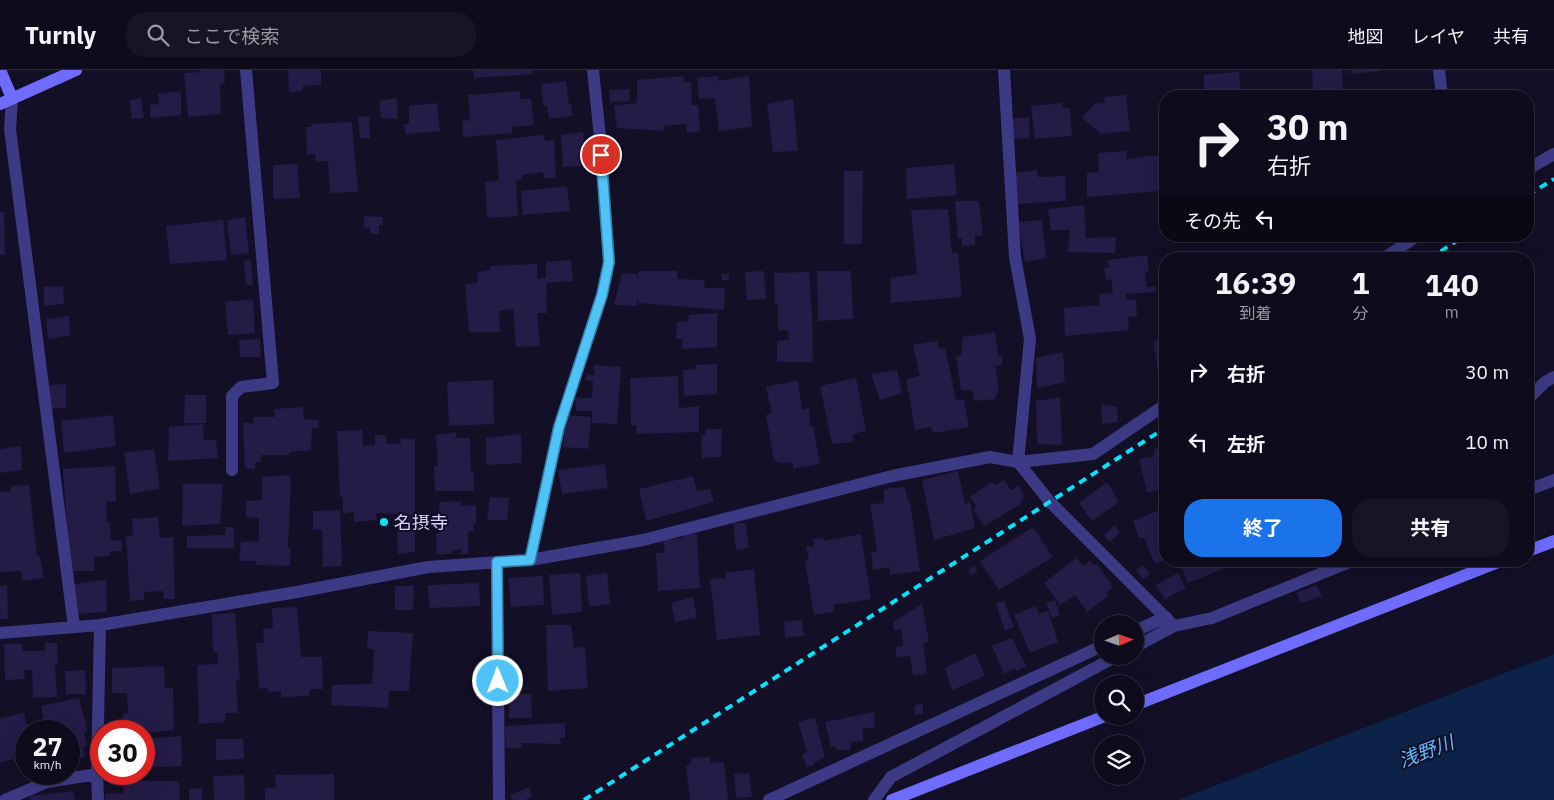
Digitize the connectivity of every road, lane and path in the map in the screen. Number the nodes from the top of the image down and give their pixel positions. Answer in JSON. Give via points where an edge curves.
{"nodes":[{"id":1,"x":0,"y":70,"type":"edge"},
{"id":2,"x":76,"y":70,"type":"edge"},
{"id":3,"x":246,"y":70,"type":"edge"},
{"id":4,"x":593,"y":70,"type":"edge"},
{"id":5,"x":1004,"y":70,"type":"edge"},
{"id":6,"x":1439,"y":70,"type":"edge"},
{"id":7,"x":1441,"y":90,"type":"edge"},
{"id":8,"x":6,"y":101,"type":"edge"},
{"id":9,"x":1554,"y":154,"type":"edge"},
{"id":10,"x":1534,"y":166,"type":"edge"},
{"id":11,"x":1408,"y":242,"type":"edge"},
{"id":12,"x":1393,"y":252,"type":"edge"},
{"id":13,"x":1554,"y":377,"type":"edge"},
{"id":14,"x":1534,"y":393,"type":"edge"},
{"id":15,"x":1159,"y":409,"type":"edge"},
{"id":16,"x":1018,"y":462,"type":"junction"},
{"id":17,"x":232,"y":470,"type":"dead end"},
{"id":18,"x":1554,"y":480,"type":"edge"},
{"id":19,"x":1534,"y":488,"type":"edge"},
{"id":20,"x":1554,"y":540,"type":"edge"},
{"id":21,"x":1534,"y":548,"type":"edge"},
{"id":22,"x":530,"y":560,"type":"junction"},
{"id":23,"x":497,"y":562,"type":"junction"},
{"id":24,"x":1337,"y":567,"type":"edge"},
{"id":25,"x":1486,"y":567,"type":"edge"},
{"id":26,"x":1170,"y":621,"type":"junction"},
{"id":27,"x":100,"y":625,"type":"junction"},
{"id":28,"x":74,"y":627,"type":"junction"},
{"id":29,"x":1144,"y":628,"type":"edge"},
{"id":30,"x":0,"y":633,"type":"edge"},
{"id":31,"x":1144,"y":640,"type":"edge"},
{"id":32,"x":1094,"y":650,"type":"edge"},
{"id":33,"x":1101,"y":665,"type":"edge"},
{"id":34,"x":1144,"y":701,"type":"edge"},
{"id":35,"x":98,"y":720,"type":"edge"},
{"id":36,"x":1094,"y":720,"type":"edge"},
{"id":37,"x":90,"y":775,"type":"edge"},
{"id":38,"x":97,"y":785,"type":"edge"},
{"id":39,"x":5,"y":800,"type":"edge"},
{"id":40,"x":98,"y":800,"type":"edge"},
{"id":41,"x":499,"y":800,"type":"edge"},
{"id":42,"x":769,"y":800,"type":"edge"},
{"id":43,"x":874,"y":800,"type":"edge"},
{"id":44,"x":892,"y":800,"type":"edge"}],
"edges":[{"from":1,"to":8,"type":"street"},
{"from":2,"to":8,"type":"street"},
{"from":3,"to":17,"type":"street","via":[[273,383],[242,387],[232,396]]},
{"from":4,"to":22,"type":"street","via":[[609,262],[602,295],[559,427]]},
{"from":5,"to":16,"type":"street","via":[[1015,257],[1030,339]]},
{"from":6,"to":7,"type":"street"},
{"from":8,"to":28,"type":"street"},
{"from":9,"to":10,"type":"street"},
{"from":11,"to":12,"type":"street"},
{"from":13,"to":14,"type":"street"},
{"from":15,"to":16,"type":"street","via":[[1093,454]]},
{"from":16,"to":22,"type":"street","via":[[990,457],[892,476],[643,540]]},
{"from":16,"to":26,"type":"street","via":[[1050,502]]},
{"from":18,"to":19,"type":"street"},
{"from":20,"to":21,"type":"street"},
{"from":22,"to":23,"type":"street"},
{"from":23,"to":27,"type":"street","via":[[428,566]]},
{"from":23,"to":41,"type":"street"},
{"from":24,"to":26,"type":"street","via":[[1212,618]]},
{"from":25,"to":34,"type":"street"},
{"from":26,"to":29,"type":"street"},
{"from":26,"to":31,"type":"street"},
{"from":27,"to":28,"type":"street"},
{"from":27,"to":35,"type":"street"},
{"from":28,"to":30,"type":"street"},
{"from":32,"to":42,"type":"street"},
{"from":33,"to":43,"type":"street","via":[[891,776]]},
{"from":36,"to":44,"type":"street"},
{"from":37,"to":39,"type":"street","via":[[47,782]]},
{"from":38,"to":40,"type":"street"}]}
